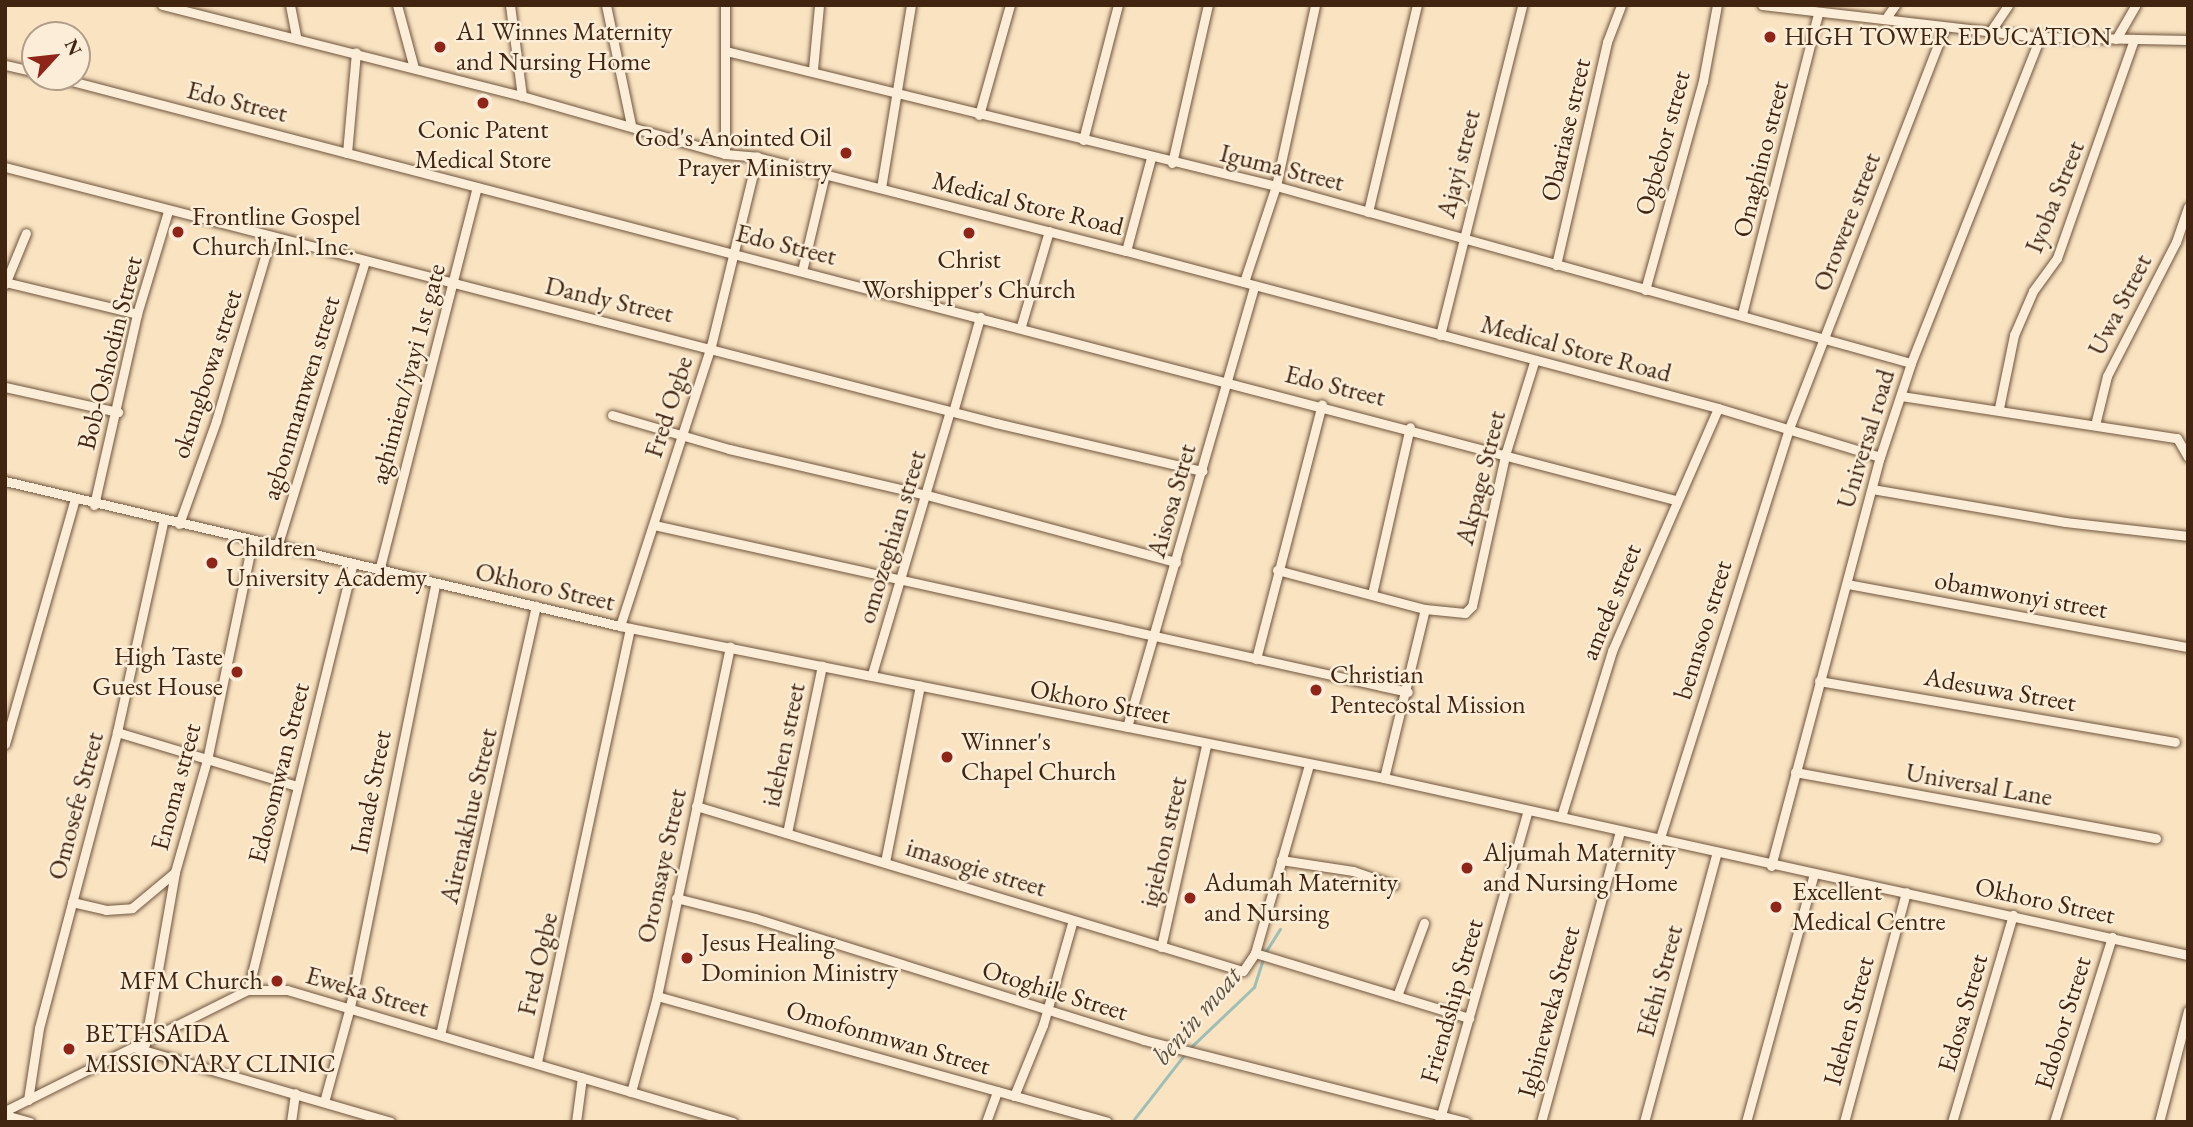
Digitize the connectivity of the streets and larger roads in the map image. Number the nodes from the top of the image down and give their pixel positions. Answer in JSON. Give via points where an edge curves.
{"nodes":[{"id":1,"x":162,"y":5,"type":"edge"},
{"id":2,"x":290,"y":5,"type":"edge"},
{"id":3,"x":397,"y":5,"type":"edge"},
{"id":4,"x":509,"y":5,"type":"edge"},
{"id":5,"x":606,"y":5,"type":"edge"},
{"id":6,"x":726,"y":5,"type":"edge"},
{"id":7,"x":819,"y":5,"type":"edge"},
{"id":8,"x":911,"y":5,"type":"edge"},
{"id":9,"x":1010,"y":5,"type":"edge"},
{"id":10,"x":1118,"y":5,"type":"edge"},
{"id":11,"x":1208,"y":5,"type":"edge"},
{"id":12,"x":1315,"y":5,"type":"edge"},
{"id":13,"x":1417,"y":5,"type":"edge"},
{"id":14,"x":1522,"y":5,"type":"edge"},
{"id":15,"x":1621,"y":5,"type":"edge"},
{"id":16,"x":1717,"y":5,"type":"edge"},
{"id":17,"x":1762,"y":5,"type":"edge"},
{"id":18,"x":1895,"y":5,"type":"edge"},
{"id":19,"x":2008,"y":5,"type":"edge"},
{"id":20,"x":2136,"y":5,"type":"edge"},
{"id":21,"x":1769,"y":6,"type":"edge"},
{"id":22,"x":184,"y":8,"type":"edge"},
{"id":23,"x":1818,"y":13,"type":"junction"},
{"id":24,"x":1886,"y":18,"type":"junction"},
{"id":25,"x":1945,"y":27,"type":"junction"},
{"id":26,"x":1990,"y":32,"type":"junction"},
{"id":27,"x":296,"y":37,"type":"junction"},
{"id":28,"x":2040,"y":37,"type":"junction"},
{"id":29,"x":2116,"y":39,"type":"junction"},
{"id":30,"x":2134,"y":39,"type":"junction"},
{"id":31,"x":2188,"y":40,"type":"edge"},
{"id":32,"x":726,"y":51,"type":"junction"},
{"id":33,"x":356,"y":52,"type":"junction"},
{"id":34,"x":414,"y":68,"type":"junction"},
{"id":35,"x":813,"y":68,"type":"junction"},
{"id":36,"x":91,"y":86,"type":"edge"},
{"id":37,"x":895,"y":93,"type":"junction"},
{"id":38,"x":522,"y":96,"type":"junction"},
{"id":39,"x":979,"y":115,"type":"junction"},
{"id":40,"x":631,"y":125,"type":"junction"},
{"id":41,"x":1083,"y":140,"type":"junction"},
{"id":42,"x":347,"y":153,"type":"junction"},
{"id":43,"x":725,"y":154,"type":"junction"},
{"id":44,"x":757,"y":158,"type":"junction"},
{"id":45,"x":1151,"y":158,"type":"junction"},
{"id":46,"x":1172,"y":163,"type":"junction"},
{"id":47,"x":5,"y":167,"type":"edge"},
{"id":48,"x":825,"y":174,"type":"junction"},
{"id":49,"x":1276,"y":186,"type":"junction"},
{"id":50,"x":477,"y":187,"type":"junction"},
{"id":51,"x":881,"y":188,"type":"junction"},
{"id":52,"x":2188,"y":207,"type":"edge"},
{"id":53,"x":168,"y":211,"type":"junction"},
{"id":54,"x":1368,"y":212,"type":"junction"},
{"id":55,"x":1049,"y":231,"type":"junction"},
{"id":56,"x":26,"y":233,"type":"dead end"},
{"id":57,"x":271,"y":236,"type":"junction"},
{"id":58,"x":1461,"y":239,"type":"junction"},
{"id":59,"x":1126,"y":251,"type":"junction"},
{"id":60,"x":733,"y":253,"type":"junction"},
{"id":61,"x":365,"y":261,"type":"junction"},
{"id":62,"x":1556,"y":265,"type":"junction"},
{"id":63,"x":802,"y":271,"type":"junction"},
{"id":64,"x":5,"y":283,"type":"edge"},
{"id":65,"x":455,"y":284,"type":"junction"},
{"id":66,"x":1249,"y":284,"type":"junction"},
{"id":67,"x":1645,"y":290,"type":"junction"},
{"id":68,"x":137,"y":314,"type":"junction"},
{"id":69,"x":1742,"y":314,"type":"junction"},
{"id":70,"x":980,"y":317,"type":"junction"},
{"id":71,"x":1021,"y":326,"type":"junction"},
{"id":72,"x":1440,"y":335,"type":"junction"},
{"id":73,"x":1823,"y":340,"type":"junction"},
{"id":74,"x":711,"y":346,"type":"junction"},
{"id":75,"x":1534,"y":362,"type":"junction"},
{"id":76,"x":1911,"y":363,"type":"junction"},
{"id":77,"x":1229,"y":381,"type":"junction"},
{"id":78,"x":5,"y":387,"type":"edge"},
{"id":79,"x":1901,"y":396,"type":"junction"},
{"id":80,"x":1322,"y":404,"type":"junction"},
{"id":81,"x":1718,"y":408,"type":"junction"},
{"id":82,"x":1999,"y":408,"type":"junction"},
{"id":83,"x":952,"y":411,"type":"junction"},
{"id":84,"x":118,"y":412,"type":"junction"},
{"id":85,"x":612,"y":415,"type":"dead end"},
{"id":86,"x":2095,"y":425,"type":"junction"},
{"id":87,"x":1410,"y":427,"type":"junction"},
{"id":88,"x":1788,"y":431,"type":"junction"},
{"id":89,"x":681,"y":433,"type":"junction"},
{"id":90,"x":1506,"y":452,"type":"junction"},
{"id":91,"x":1880,"y":457,"type":"junction"},
{"id":92,"x":2188,"y":457,"type":"edge"},
{"id":93,"x":1203,"y":471,"type":"junction"},
{"id":94,"x":5,"y":481,"type":"edge"},
{"id":95,"x":1872,"y":489,"type":"junction"},
{"id":96,"x":927,"y":495,"type":"junction"},
{"id":97,"x":75,"y":499,"type":"junction"},
{"id":98,"x":1675,"y":500,"type":"junction"},
{"id":99,"x":94,"y":505,"type":"junction"},
{"id":100,"x":163,"y":522,"type":"junction"},
{"id":101,"x":179,"y":524,"type":"junction"},
{"id":102,"x":654,"y":525,"type":"junction"},
{"id":103,"x":2188,"y":536,"type":"edge"},
{"id":104,"x":252,"y":542,"type":"junction"},
{"id":105,"x":277,"y":547,"type":"junction"},
{"id":106,"x":1177,"y":562,"type":"junction"},
{"id":107,"x":352,"y":566,"type":"junction"},
{"id":108,"x":1277,"y":570,"type":"junction"},
{"id":109,"x":379,"y":571,"type":"junction"},
{"id":110,"x":902,"y":580,"type":"junction"},
{"id":111,"x":435,"y":584,"type":"junction"},
{"id":112,"x":1847,"y":584,"type":"junction"},
{"id":113,"x":1372,"y":594,"type":"junction"},
{"id":114,"x":537,"y":606,"type":"junction"},
{"id":115,"x":1425,"y":609,"type":"junction"},
{"id":116,"x":620,"y":626,"type":"junction"},
{"id":117,"x":630,"y":628,"type":"junction"},
{"id":118,"x":1154,"y":639,"type":"junction"},
{"id":119,"x":730,"y":646,"type":"junction"},
{"id":120,"x":2188,"y":647,"type":"edge"},
{"id":121,"x":1256,"y":659,"type":"junction"},
{"id":122,"x":822,"y":666,"type":"junction"},
{"id":123,"x":872,"y":674,"type":"junction"},
{"id":124,"x":1819,"y":681,"type":"junction"},
{"id":125,"x":920,"y":685,"type":"junction"},
{"id":126,"x":1408,"y":692,"type":"junction"},
{"id":127,"x":1127,"y":727,"type":"junction"},
{"id":128,"x":7,"y":731,"type":"edge"},
{"id":129,"x":117,"y":732,"type":"junction"},
{"id":130,"x":2175,"y":742,"type":"dead end"},
{"id":131,"x":5,"y":744,"type":"edge"},
{"id":132,"x":1206,"y":745,"type":"junction"},
{"id":133,"x":208,"y":760,"type":"junction"},
{"id":134,"x":1309,"y":765,"type":"junction"},
{"id":135,"x":1795,"y":772,"type":"junction"},
{"id":136,"x":1384,"y":778,"type":"junction"},
{"id":137,"x":297,"y":786,"type":"junction"},
{"id":138,"x":696,"y":806,"type":"junction"},
{"id":139,"x":1528,"y":810,"type":"junction"},
{"id":140,"x":1561,"y":817,"type":"junction"},
{"id":141,"x":1620,"y":832,"type":"junction"},
{"id":142,"x":787,"y":833,"type":"junction"},
{"id":143,"x":2156,"y":838,"type":"dead end"},
{"id":144,"x":1659,"y":841,"type":"junction"},
{"id":145,"x":1717,"y":852,"type":"junction"},
{"id":146,"x":1281,"y":860,"type":"junction"},
{"id":147,"x":885,"y":862,"type":"junction"},
{"id":148,"x":1771,"y":866,"type":"junction"},
{"id":149,"x":175,"y":872,"type":"junction"},
{"id":150,"x":1814,"y":873,"type":"junction"},
{"id":151,"x":1394,"y":885,"type":"dead end"},
{"id":152,"x":1906,"y":892,"type":"junction"},
{"id":153,"x":676,"y":898,"type":"junction"},
{"id":154,"x":72,"y":902,"type":"junction"},
{"id":155,"x":2013,"y":915,"type":"junction"},
{"id":156,"x":1073,"y":920,"type":"junction"},
{"id":157,"x":1424,"y":923,"type":"dead end"},
{"id":158,"x":2112,"y":937,"type":"junction"},
{"id":159,"x":1161,"y":947,"type":"junction"},
{"id":160,"x":1255,"y":953,"type":"junction"},
{"id":161,"x":2188,"y":955,"type":"edge"},
{"id":162,"x":248,"y":990,"type":"junction"},
{"id":163,"x":657,"y":996,"type":"junction"},
{"id":164,"x":1397,"y":996,"type":"junction"},
{"id":165,"x":350,"y":1007,"type":"junction"},
{"id":166,"x":1047,"y":1008,"type":"junction"},
{"id":167,"x":2188,"y":1011,"type":"edge"},
{"id":168,"x":1469,"y":1018,"type":"junction"},
{"id":169,"x":440,"y":1035,"type":"junction"},
{"id":170,"x":141,"y":1046,"type":"junction"},
{"id":171,"x":537,"y":1062,"type":"junction"},
{"id":172,"x":582,"y":1077,"type":"junction"},
{"id":173,"x":997,"y":1091,"type":"junction"},
{"id":174,"x":631,"y":1092,"type":"junction"},
{"id":175,"x":295,"y":1093,"type":"junction"},
{"id":176,"x":1014,"y":1096,"type":"junction"},
{"id":177,"x":28,"y":1100,"type":"junction"},
{"id":178,"x":324,"y":1102,"type":"junction"},
{"id":179,"x":5,"y":1113,"type":"edge"},
{"id":180,"x":1439,"y":1119,"type":"edge"},
{"id":181,"x":729,"y":1121,"type":"edge"},
{"id":182,"x":30,"y":1122,"type":"edge"},
{"id":183,"x":291,"y":1122,"type":"edge"},
{"id":184,"x":390,"y":1122,"type":"edge"},
{"id":185,"x":576,"y":1122,"type":"edge"},
{"id":186,"x":986,"y":1122,"type":"edge"},
{"id":187,"x":1107,"y":1122,"type":"edge"},
{"id":188,"x":1466,"y":1122,"type":"edge"},
{"id":189,"x":1541,"y":1122,"type":"edge"},
{"id":190,"x":1644,"y":1122,"type":"edge"},
{"id":191,"x":1746,"y":1122,"type":"edge"},
{"id":192,"x":1844,"y":1122,"type":"edge"},
{"id":193,"x":1952,"y":1122,"type":"edge"},
{"id":194,"x":2054,"y":1122,"type":"edge"},
{"id":195,"x":2159,"y":1122,"type":"edge"}],
"edges":[{"from":1,"to":22,"type":"street","name":"Medical Store Road"},
{"from":2,"to":27,"type":"street"},
{"from":3,"to":34,"type":"street"},
{"from":4,"to":38,"type":"street"},
{"from":5,"to":40,"type":"street"},
{"from":6,"to":32,"type":"street"},
{"from":7,"to":35,"type":"street"},
{"from":8,"to":37,"type":"street"},
{"from":9,"to":39,"type":"street"},
{"from":10,"to":41,"type":"street"},
{"from":11,"to":46,"type":"street"},
{"from":12,"to":49,"type":"street","name":"Aisosa Stret"},
{"from":13,"to":54,"type":"street"},
{"from":14,"to":58,"type":"street","name":"Ajayi street"},
{"from":15,"to":62,"type":"street","name":"Obariase street","via":[[1607,42]]},
{"from":16,"to":67,"type":"street","name":"Ogbebor street","via":[[1703,81]]},
{"from":17,"to":21,"type":"street"},
{"from":18,"to":24,"type":"street"},
{"from":19,"to":26,"type":"street"},
{"from":20,"to":29,"type":"street"},
{"from":21,"to":23,"type":"street"},
{"from":22,"to":27,"type":"street","name":"Medical Store Road"},
{"from":23,"to":24,"type":"street"},
{"from":23,"to":69,"type":"street","name":"Onaghino street"},
{"from":24,"to":25,"type":"street"},
{"from":25,"to":26,"type":"street"},
{"from":25,"to":73,"type":"street","name":"Orowere street"},
{"from":26,"to":28,"type":"street"},
{"from":27,"to":33,"type":"street","name":"Medical Store Road"},
{"from":28,"to":29,"type":"street"},
{"from":28,"to":76,"type":"street","name":"Universal road"},
{"from":29,"to":30,"type":"street"},
{"from":30,"to":31,"type":"street"},
{"from":30,"to":82,"type":"street","name":"Iyoba Street","via":[[2057,258],[2033,291],[2014,335]]},
{"from":32,"to":35,"type":"street","name":"Iguma Street"},
{"from":32,"to":43,"type":"street"},
{"from":33,"to":34,"type":"street","name":"Medical Store Road"},
{"from":33,"to":42,"type":"street"},
{"from":34,"to":38,"type":"street","name":"Medical Store Road"},
{"from":35,"to":37,"type":"street","name":"Iguma Street"},
{"from":36,"to":42,"type":"street","name":"Edo Street"},
{"from":37,"to":39,"type":"street","name":"Iguma Street"},
{"from":37,"to":51,"type":"street"},
{"from":38,"to":40,"type":"street","name":"Medical Store Road"},
{"from":39,"to":41,"type":"street","name":"Iguma Street"},
{"from":40,"to":43,"type":"street","name":"Medical Store Road"},
{"from":41,"to":45,"type":"street","name":"Iguma Street"},
{"from":42,"to":50,"type":"street","name":"Edo Street"},
{"from":43,"to":44,"type":"street","name":"Medical Store Road"},
{"from":44,"to":48,"type":"street","name":"Medical Store Road"},
{"from":44,"to":60,"type":"street","name":"Fred Ogbe"},
{"from":45,"to":46,"type":"street","name":"Iguma Street"},
{"from":45,"to":59,"type":"street"},
{"from":46,"to":49,"type":"street","name":"Iguma Street"},
{"from":47,"to":53,"type":"street","name":"Dandy Street"},
{"from":48,"to":51,"type":"street","name":"Medical Store Road"},
{"from":48,"to":63,"type":"street"},
{"from":49,"to":54,"type":"street","name":"Iguma Street"},
{"from":49,"to":66,"type":"street","name":"Aisosa Stret"},
{"from":50,"to":60,"type":"street","name":"Edo Street"},
{"from":50,"to":65,"type":"street","name":"aghimien/iyayi 1st gate"},
{"from":51,"to":55,"type":"street","name":"Medical Store Road"},
{"from":52,"to":86,"type":"street","name":"Uwa Street","via":[[2176,242],[2107,376]]},
{"from":53,"to":57,"type":"street","name":"Dandy Street"},
{"from":53,"to":68,"type":"street","name":"Bob-Oshodin Street"},
{"from":54,"to":58,"type":"street","name":"Iguma Street"},
{"from":55,"to":59,"type":"street","name":"Medical Store Road"},
{"from":55,"to":71,"type":"street"},
{"from":56,"to":64,"type":"street"},
{"from":57,"to":61,"type":"street","name":"Dandy Street"},
{"from":57,"to":101,"type":"street","name":"okungbowa street","via":[[216,421]]},
{"from":58,"to":62,"type":"street","name":"Iguma Street"},
{"from":58,"to":72,"type":"street","name":"Ajayi street"},
{"from":59,"to":66,"type":"street","name":"Medical Store Road"},
{"from":60,"to":63,"type":"street","name":"Edo Street"},
{"from":60,"to":74,"type":"street","name":"Fred Ogbe"},
{"from":61,"to":65,"type":"street","name":"Dandy Street"},
{"from":61,"to":105,"type":"street","name":"agbonmamwen street"},
{"from":62,"to":67,"type":"street","name":"Iguma Street"},
{"from":63,"to":70,"type":"street","name":"Edo Street"},
{"from":64,"to":68,"type":"street"},
{"from":65,"to":74,"type":"street","name":"Dandy Street"},
{"from":65,"to":109,"type":"street","name":"aghimien/iyayi 1st gate","via":[[420,401]]},
{"from":66,"to":72,"type":"street","name":"Medical Store Road"},
{"from":66,"to":77,"type":"street","name":"Aisosa Stret"},
{"from":67,"to":69,"type":"street","name":"Iguma Street"},
{"from":68,"to":84,"type":"street","name":"Bob-Oshodin Street"},
{"from":69,"to":73,"type":"street","name":"Iguma Street"},
{"from":70,"to":71,"type":"street","name":"Edo Street"},
{"from":70,"to":83,"type":"street","name":"omozeghian street"},
{"from":71,"to":77,"type":"street","name":"Edo Street"},
{"from":72,"to":75,"type":"street","name":"Medical Store Road"},
{"from":73,"to":76,"type":"street","name":"Iguma Street"},
{"from":73,"to":88,"type":"street","name":"Orowere street"},
{"from":74,"to":83,"type":"street","name":"Dandy Street"},
{"from":74,"to":89,"type":"street","name":"Fred Ogbe"},
{"from":75,"to":81,"type":"street","name":"Medical Store Road"},
{"from":75,"to":90,"type":"street","name":"Akpage Street"},
{"from":76,"to":79,"type":"street","name":"Universal road"},
{"from":77,"to":80,"type":"street","name":"Edo Street"},
{"from":77,"to":93,"type":"street","name":"Aisosa Stret"},
{"from":78,"to":84,"type":"street"},
{"from":79,"to":82,"type":"street"},
{"from":79,"to":91,"type":"street","name":"Universal road"},
{"from":80,"to":87,"type":"street","name":"Edo Street"},
{"from":80,"to":108,"type":"street"},
{"from":81,"to":88,"type":"street","name":"Medical Store Road"},
{"from":81,"to":98,"type":"street","name":"amede street"},
{"from":82,"to":86,"type":"street"},
{"from":83,"to":93,"type":"street","name":"Dandy Street"},
{"from":83,"to":96,"type":"street","name":"omozeghian street"},
{"from":84,"to":99,"type":"street","name":"Bob-Oshodin Street"},
{"from":85,"to":89,"type":"street"},
{"from":86,"to":92,"type":"street","via":[[2177,438]]},
{"from":87,"to":90,"type":"street","name":"Edo Street"},
{"from":87,"to":113,"type":"street"},
{"from":88,"to":91,"type":"street","name":"Medical Store Road"},
{"from":88,"to":144,"type":"street","name":"bennsoo street"},
{"from":89,"to":96,"type":"street","via":[[729,449]]},
{"from":89,"to":102,"type":"street","name":"Fred Ogbe"},
{"from":90,"to":98,"type":"street","name":"Edo Street"},
{"from":90,"to":115,"type":"street","name":"Akpage Street","via":[[1472,606],[1456,616]]},
{"from":91,"to":95,"type":"street","name":"Universal road"},
{"from":93,"to":106,"type":"street","name":"Aisosa Stret"},
{"from":94,"to":97,"type":"street","name":"Okhoro Street"},
{"from":95,"to":103,"type":"street","via":[[2065,522]]},
{"from":95,"to":112,"type":"street","name":"Universal road"},
{"from":96,"to":106,"type":"street"},
{"from":96,"to":110,"type":"street","name":"omozeghian street"},
{"from":97,"to":99,"type":"street","name":"Okhoro Street"},
{"from":97,"to":128,"type":"street"},
{"from":98,"to":140,"type":"street","name":"amede street","via":[[1612,651]]},
{"from":99,"to":100,"type":"street","name":"Okhoro Street"},
{"from":100,"to":101,"type":"street","name":"Okhoro Street"},
{"from":100,"to":129,"type":"street","name":"Omosefe Street"},
{"from":101,"to":104,"type":"street","name":"Okhoro Street"},
{"from":102,"to":110,"type":"street"},
{"from":102,"to":116,"type":"street","name":"Fred Ogbe"},
{"from":104,"to":105,"type":"street","name":"Okhoro Street"},
{"from":104,"to":133,"type":"street","name":"Enoma street"},
{"from":105,"to":107,"type":"street","name":"Okhoro Street"},
{"from":106,"to":118,"type":"street","name":"Aisosa Stret"},
{"from":107,"to":109,"type":"street","name":"Okhoro Street"},
{"from":107,"to":137,"type":"street","name":"Edosomwan Street"},
{"from":108,"to":113,"type":"street"},
{"from":108,"to":121,"type":"street"},
{"from":109,"to":111,"type":"street","name":"Okhoro Street"},
{"from":110,"to":118,"type":"street"},
{"from":110,"to":123,"type":"street","name":"omozeghian street"},
{"from":111,"to":114,"type":"street","name":"Okhoro Street"},
{"from":111,"to":165,"type":"street","name":"Imade Street"},
{"from":112,"to":120,"type":"street","name":"obamwonyi street"},
{"from":112,"to":124,"type":"street","name":"Universal road"},
{"from":113,"to":115,"type":"street"},
{"from":114,"to":116,"type":"street","name":"Okhoro Street"},
{"from":114,"to":169,"type":"street","name":"Airenakhue Street"},
{"from":115,"to":126,"type":"street"},
{"from":116,"to":117,"type":"street","name":"Okhoro Street"},
{"from":117,"to":119,"type":"street","name":"Okhoro Street"},
{"from":117,"to":171,"type":"street","name":"Fred Ogbe"},
{"from":118,"to":121,"type":"street"},
{"from":118,"to":127,"type":"street","name":"Aisosa Stret"},
{"from":119,"to":122,"type":"street","name":"Okhoro Street"},
{"from":119,"to":138,"type":"street","name":"Oronsaye Street"},
{"from":121,"to":126,"type":"street"},
{"from":122,"to":123,"type":"street","name":"Okhoro Street"},
{"from":122,"to":142,"type":"street","name":"idehen street"},
{"from":123,"to":125,"type":"street","name":"Okhoro Street"},
{"from":124,"to":130,"type":"street","name":"Adesuwa Street"},
{"from":124,"to":135,"type":"street","name":"Universal road"},
{"from":125,"to":127,"type":"street","name":"Okhoro Street"},
{"from":125,"to":147,"type":"street"},
{"from":126,"to":136,"type":"street"},
{"from":127,"to":132,"type":"street","name":"Okhoro Street"},
{"from":128,"to":131,"type":"street"},
{"from":129,"to":133,"type":"street"},
{"from":129,"to":154,"type":"street","name":"Omosefe Street"},
{"from":132,"to":134,"type":"street","name":"Okhoro Street"},
{"from":132,"to":159,"type":"street","name":"igiehon street"},
{"from":133,"to":137,"type":"street"},
{"from":133,"to":149,"type":"street","name":"Enoma street"},
{"from":134,"to":136,"type":"street","name":"Okhoro Street"},
{"from":134,"to":146,"type":"street"},
{"from":135,"to":143,"type":"street","name":"Universal Lane"},
{"from":135,"to":148,"type":"street","name":"Universal road"},
{"from":136,"to":139,"type":"street","name":"Okhoro Street"},
{"from":137,"to":162,"type":"street","name":"Edosomwan Street"},
{"from":138,"to":142,"type":"street","name":"imasogie street"},
{"from":138,"to":153,"type":"street","name":"Oronsaye Street"},
{"from":139,"to":140,"type":"street","name":"Okhoro Street"},
{"from":139,"to":168,"type":"street","name":"Friendship Street"},
{"from":140,"to":141,"type":"street","name":"Okhoro Street"},
{"from":141,"to":144,"type":"street","name":"Okhoro Street"},
{"from":141,"to":189,"type":"street","name":"Igbineweka Street"},
{"from":142,"to":147,"type":"street","name":"imasogie street"},
{"from":144,"to":145,"type":"street","name":"Okhoro Street"},
{"from":145,"to":148,"type":"street","name":"Okhoro Street"},
{"from":145,"to":190,"type":"street","name":"Efehi Street"},
{"from":146,"to":151,"type":"street","via":[[1353,871]]},
{"from":146,"to":160,"type":"street"},
{"from":147,"to":156,"type":"street","name":"imasogie street"},
{"from":148,"to":150,"type":"street","name":"Okhoro Street"},
{"from":149,"to":154,"type":"street","via":[[132,908],[106,910]]},
{"from":149,"to":170,"type":"street","name":"Enoma street"},
{"from":150,"to":152,"type":"street","name":"Okhoro Street"},
{"from":150,"to":191,"type":"street"},
{"from":152,"to":155,"type":"street","name":"Okhoro Street"},
{"from":152,"to":192,"type":"street","name":"Idehen Street"},
{"from":153,"to":163,"type":"street","name":"Oronsaye Street"},
{"from":153,"to":166,"type":"street","name":"Otoghile Street"},
{"from":154,"to":177,"type":"street","name":"Omosefe Street","via":[[39,1028]]},
{"from":155,"to":158,"type":"street","name":"Okhoro Street"},
{"from":155,"to":193,"type":"street","name":"Edosa Street"},
{"from":156,"to":159,"type":"street","name":"imasogie street"},
{"from":156,"to":166,"type":"street"},
{"from":157,"to":164,"type":"street"},
{"from":158,"to":161,"type":"street","name":"Okhoro Street"},
{"from":158,"to":194,"type":"street","name":"Edobor Street"},
{"from":159,"to":160,"type":"street","name":"imasogie street","via":[[1243,971]]},
{"from":160,"to":164,"type":"street"},
{"from":162,"to":165,"type":"street","name":"Eweka Street","via":[[287,990]]},
{"from":162,"to":170,"type":"street","name":"Eweka Street"},
{"from":163,"to":173,"type":"street","name":"Omofonmwan Street"},
{"from":163,"to":174,"type":"street","name":"Oronsaye Street"},
{"from":164,"to":168,"type":"street"},
{"from":165,"to":169,"type":"street","name":"Eweka Street"},
{"from":165,"to":178,"type":"street","name":"Imade Street"},
{"from":166,"to":176,"type":"street"},
{"from":166,"to":180,"type":"street","name":"Otoghile Street","via":[[1144,1040]]},
{"from":167,"to":195,"type":"street"},
{"from":168,"to":180,"type":"street","name":"Friendship Street"},
{"from":169,"to":171,"type":"street","name":"Eweka Street"},
{"from":170,"to":175,"type":"street"},
{"from":170,"to":177,"type":"street","name":"Eweka Street"},
{"from":171,"to":172,"type":"street","name":"Eweka Street"},
{"from":172,"to":174,"type":"street","name":"Eweka Street"},
{"from":172,"to":185,"type":"street"},
{"from":173,"to":176,"type":"street","name":"Omofonmwan Street"},
{"from":173,"to":186,"type":"street"},
{"from":174,"to":181,"type":"street","name":"Eweka Street"},
{"from":175,"to":178,"type":"street"},
{"from":175,"to":183,"type":"street"},
{"from":176,"to":187,"type":"street","name":"Omofonmwan Street"},
{"from":177,"to":179,"type":"street","name":"Eweka Street"},
{"from":178,"to":184,"type":"street"},
{"from":179,"to":182,"type":"street"},
{"from":180,"to":188,"type":"street","name":"Otoghile Street"}]}
